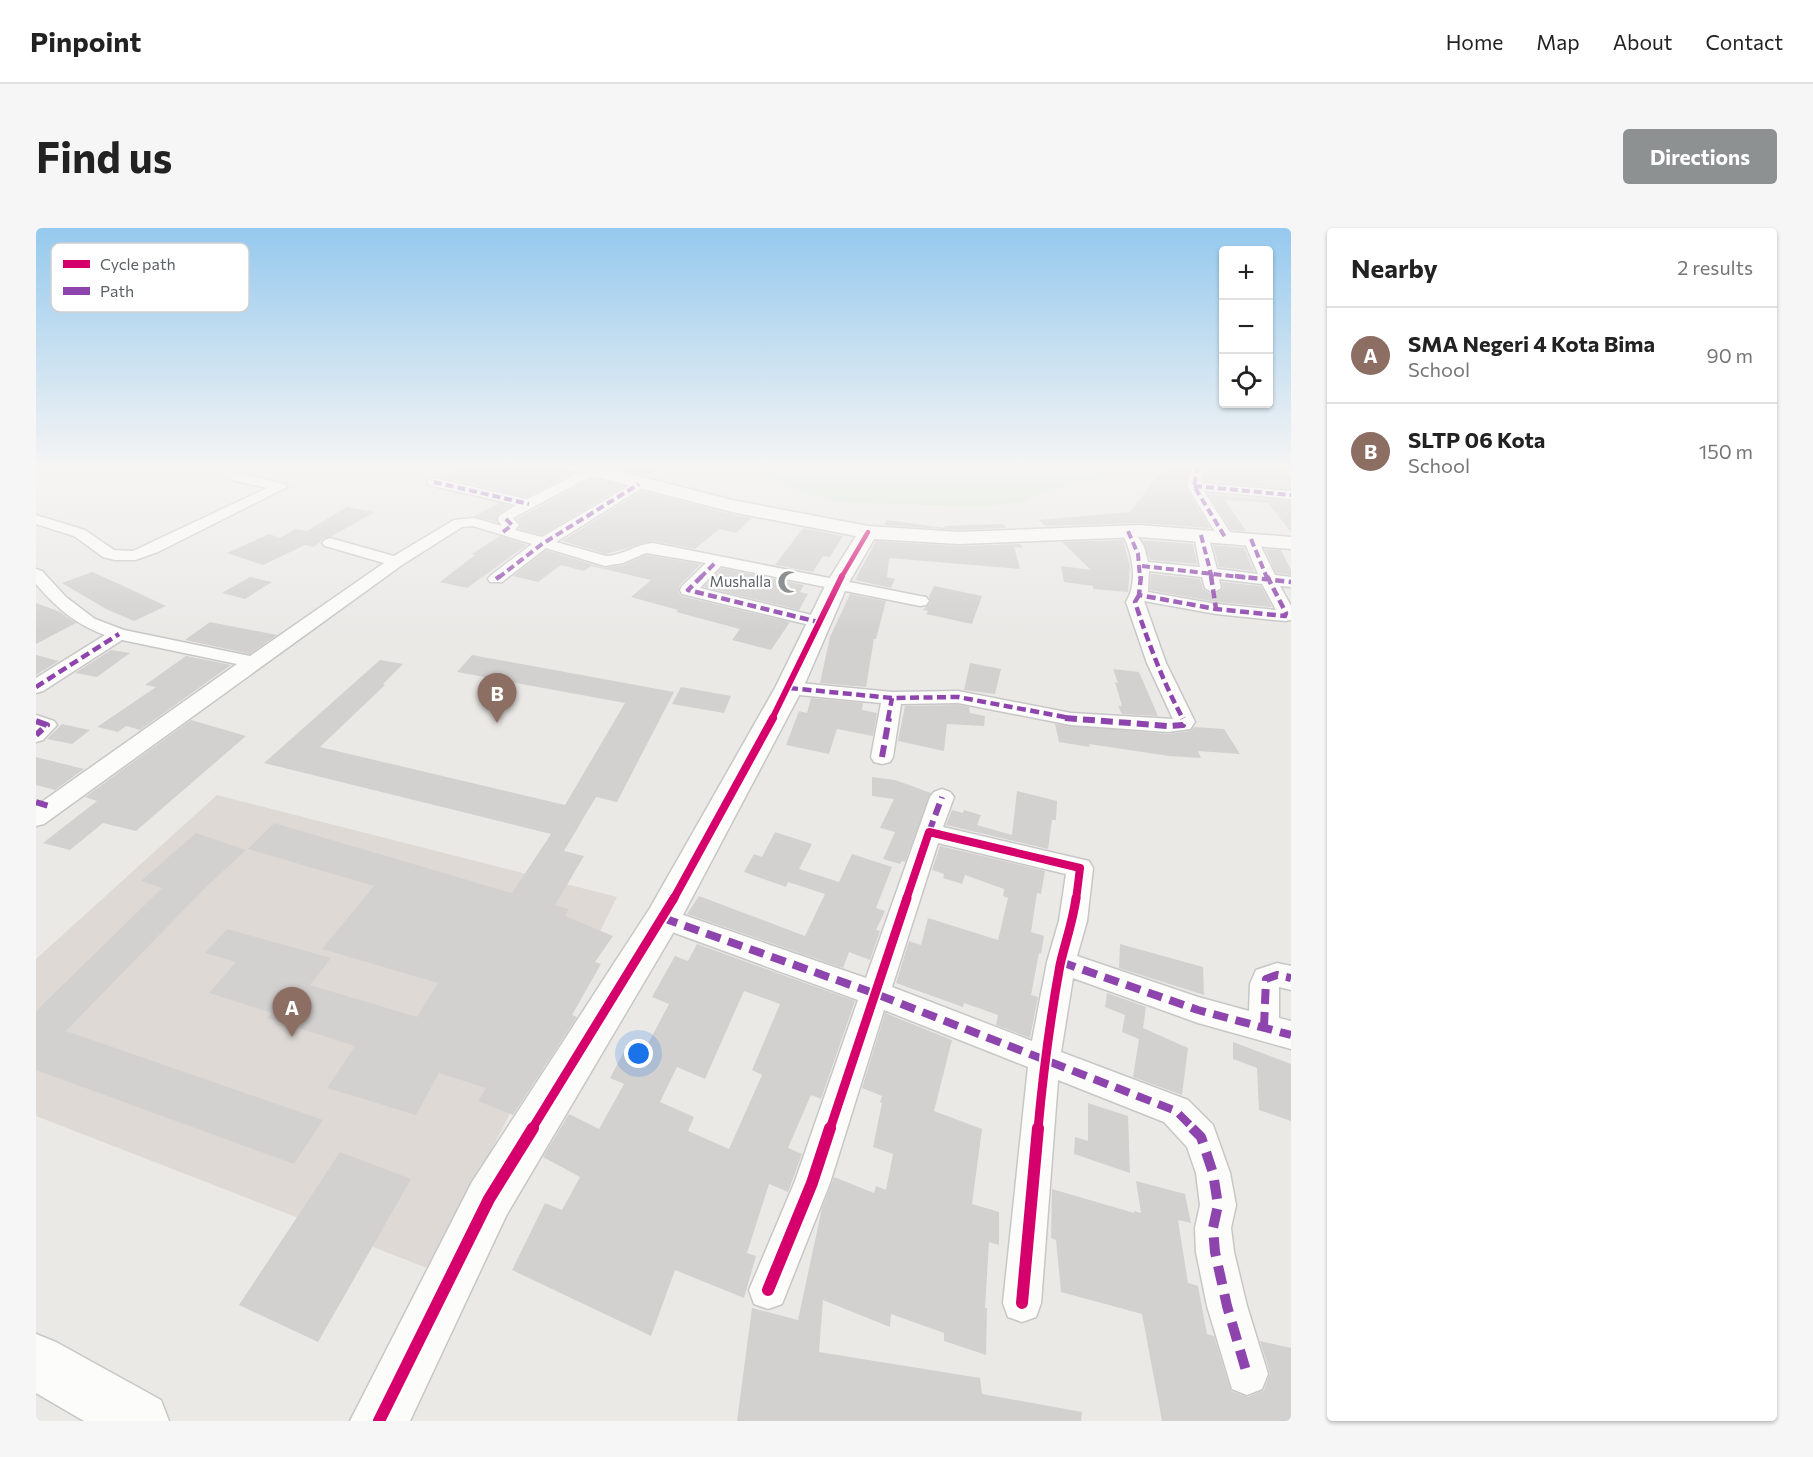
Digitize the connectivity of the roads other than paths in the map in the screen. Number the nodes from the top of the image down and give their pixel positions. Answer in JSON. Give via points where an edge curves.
{"nodes":[{"id":1,"x":41,"y":521,"type":"edge"},
{"id":2,"x":212,"y":521,"type":"edge"},
{"id":3,"x":506,"y":521,"type":"edge"},
{"id":4,"x":580,"y":521,"type":"edge"},
{"id":5,"x":809,"y":521,"type":"edge"},
{"id":6,"x":1215,"y":521,"type":"edge"},
{"id":7,"x":1128,"y":531,"type":"junction"},
{"id":8,"x":503,"y":532,"type":"junction"},
{"id":9,"x":868,"y":532,"type":"junction"},
{"id":10,"x":1201,"y":535,"type":"junction"},
{"id":11,"x":1225,"y":537,"type":"junction"},
{"id":12,"x":1251,"y":539,"type":"junction"},
{"id":13,"x":330,"y":543,"type":"dead end"},
{"id":14,"x":1291,"y":543,"type":"edge"},
{"id":15,"x":542,"y":544,"type":"junction"},
{"id":16,"x":717,"y":561,"type":"junction"},
{"id":17,"x":396,"y":562,"type":"junction"},
{"id":18,"x":1142,"y":566,"type":"junction"},
{"id":19,"x":36,"y":574,"type":"edge"},
{"id":20,"x":1211,"y":574,"type":"junction"},
{"id":21,"x":496,"y":579,"type":"dead end"},
{"id":22,"x":1268,"y":579,"type":"junction"},
{"id":23,"x":1291,"y":582,"type":"edge"},
{"id":24,"x":837,"y":584,"type":"junction"},
{"id":25,"x":1139,"y":595,"type":"junction"},
{"id":26,"x":920,"y":601,"type":"dead end"},
{"id":27,"x":1216,"y":609,"type":"junction"},
{"id":28,"x":818,"y":622,"type":"junction"},
{"id":29,"x":119,"y":634,"type":"junction"},
{"id":30,"x":253,"y":662,"type":"junction"},
{"id":31,"x":36,"y":687,"type":"edge"},
{"id":32,"x":789,"y":688,"type":"junction"},
{"id":33,"x":892,"y":698,"type":"junction"},
{"id":34,"x":36,"y":721,"type":"edge"},
{"id":35,"x":36,"y":735,"type":"edge"},
{"id":36,"x":882,"y":757,"type":"dead end"},
{"id":37,"x":942,"y":797,"type":"dead end"},
{"id":38,"x":41,"y":809,"type":"edge"},
{"id":39,"x":929,"y":832,"type":"junction"},
{"id":40,"x":663,"y":918,"type":"junction"},
{"id":41,"x":1061,"y":962,"type":"junction"},
{"id":42,"x":1291,"y":978,"type":"edge"},
{"id":43,"x":876,"y":994,"type":"junction"},
{"id":44,"x":1278,"y":1031,"type":"edge"},
{"id":45,"x":1044,"y":1060,"type":"junction"},
{"id":46,"x":768,"y":1290,"type":"dead end"},
{"id":47,"x":1022,"y":1303,"type":"dead end"},
{"id":48,"x":36,"y":1362,"type":"edge"},
{"id":49,"x":1247,"y":1374,"type":"dead end"},
{"id":50,"x":140,"y":1421,"type":"edge"},
{"id":51,"x":379,"y":1421,"type":"edge"}],
"edges":[{"from":1,"to":2,"type":"street","via":[[95,540],[118,556],[153,549]]},
{"from":3,"to":8,"type":"street","via":[[512,525]]},
{"from":4,"to":15,"type":"street"},
{"from":5,"to":9,"type":"street"},
{"from":6,"to":11,"type":"street"},
{"from":7,"to":9,"type":"street","via":[[960,538]]},
{"from":7,"to":10,"type":"street"},
{"from":7,"to":18,"type":"street"},
{"from":8,"to":15,"type":"street"},
{"from":8,"to":17,"type":"street","via":[[474,522],[461,523]]},
{"from":9,"to":24,"type":"street"},
{"from":10,"to":11,"type":"street"},
{"from":10,"to":20,"type":"street"},
{"from":11,"to":12,"type":"street"},
{"from":12,"to":14,"type":"street"},
{"from":12,"to":22,"type":"street"},
{"from":13,"to":17,"type":"street"},
{"from":15,"to":16,"type":"street","via":[[611,561],[622,560],[644,547]]},
{"from":15,"to":21,"type":"street"},
{"from":16,"to":24,"type":"street"},
{"from":16,"to":28,"type":"street","via":[[688,590]]},
{"from":17,"to":30,"type":"street"},
{"from":18,"to":20,"type":"street"},
{"from":18,"to":25,"type":"street"},
{"from":19,"to":29,"type":"street","via":[[60,601],[89,623]]},
{"from":20,"to":22,"type":"street"},
{"from":20,"to":27,"type":"street"},
{"from":22,"to":23,"type":"street"},
{"from":22,"to":27,"type":"street","via":[[1285,616]]},
{"from":24,"to":26,"type":"street"},
{"from":24,"to":28,"type":"street"},
{"from":25,"to":27,"type":"street"},
{"from":25,"to":33,"type":"street","via":[[1135,602],[1142,624],[1183,725],[1071,718],[958,697]]},
{"from":28,"to":32,"type":"street"},
{"from":29,"to":30,"type":"street"},
{"from":29,"to":31,"type":"street"},
{"from":30,"to":38,"type":"street"},
{"from":32,"to":33,"type":"street"},
{"from":32,"to":40,"type":"street"},
{"from":33,"to":36,"type":"street"},
{"from":34,"to":35,"type":"street","via":[[47,725]]},
{"from":37,"to":39,"type":"street"},
{"from":39,"to":41,"type":"street","via":[[1080,868]]},
{"from":39,"to":43,"type":"street"},
{"from":40,"to":43,"type":"street"},
{"from":40,"to":51,"type":"street","via":[[489,1199]]},
{"from":41,"to":44,"type":"street","via":[[1198,1010]]},
{"from":41,"to":45,"type":"street"},
{"from":42,"to":44,"type":"street","via":[[1277,975],[1264,984]]},
{"from":43,"to":45,"type":"street"},
{"from":43,"to":46,"type":"street","via":[[812,1183]]},
{"from":45,"to":47,"type":"street"},
{"from":45,"to":49,"type":"street","via":[[1176,1111],[1201,1137],[1218,1204],[1213,1228],[1215,1252]]},
{"from":48,"to":50,"type":"street"}]}
